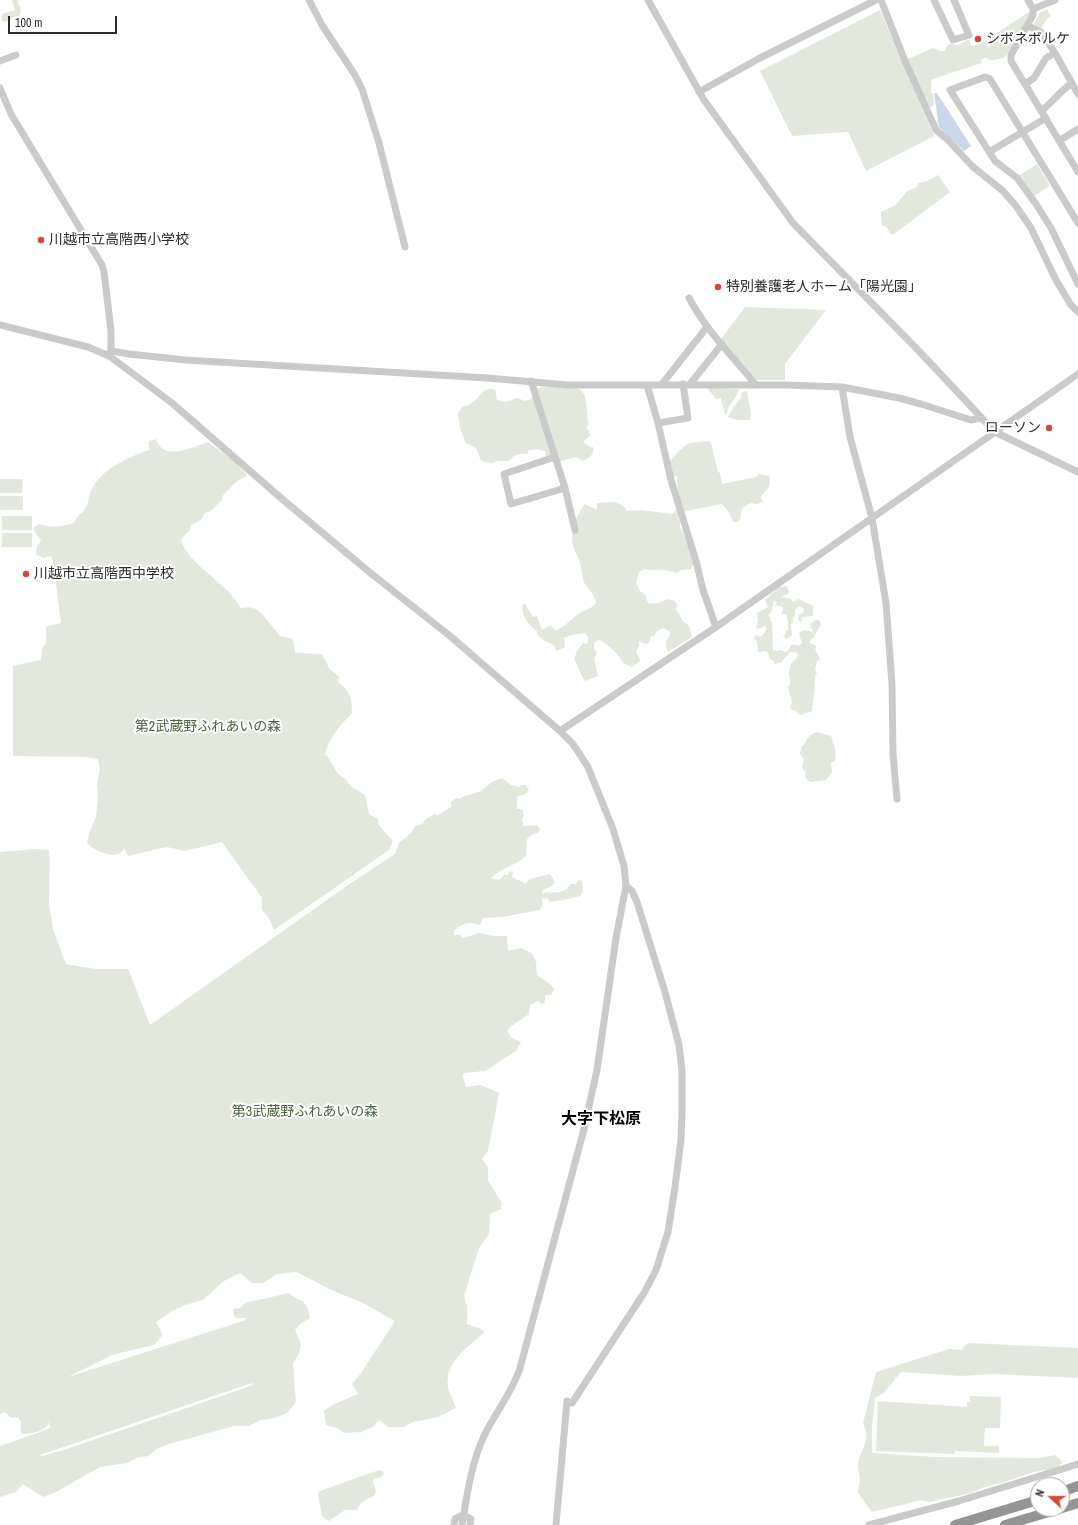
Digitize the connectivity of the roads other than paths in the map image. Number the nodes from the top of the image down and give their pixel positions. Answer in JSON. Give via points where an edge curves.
{"nodes":[{"id":1,"x":309,"y":0,"type":"edge"},
{"id":2,"x":648,"y":0,"type":"edge"},
{"id":3,"x":876,"y":0,"type":"edge"},
{"id":4,"x":881,"y":0,"type":"edge"},
{"id":5,"x":934,"y":0,"type":"edge"},
{"id":6,"x":954,"y":0,"type":"edge"},
{"id":7,"x":1028,"y":0,"type":"edge"},
{"id":8,"x":1055,"y":0,"type":"edge"},
{"id":9,"x":1033,"y":9,"type":"junction"},
{"id":10,"x":1028,"y":26,"type":"junction"},
{"id":11,"x":1055,"y":53,"type":"junction"},
{"id":12,"x":16,"y":55,"type":"dead end"},
{"id":13,"x":0,"y":61,"type":"edge"},
{"id":14,"x":1072,"y":83,"type":"junction"},
{"id":15,"x":1025,"y":84,"type":"junction"},
{"id":16,"x":0,"y":88,"type":"edge"},
{"id":17,"x":699,"y":92,"type":"junction"},
{"id":18,"x":1078,"y":94,"type":"edge"},
{"id":19,"x":1041,"y":111,"type":"junction"},
{"id":20,"x":1046,"y":118,"type":"junction"},
{"id":21,"x":1078,"y":128,"type":"edge"},
{"id":22,"x":1022,"y":132,"type":"junction"},
{"id":23,"x":1059,"y":141,"type":"junction"},
{"id":24,"x":990,"y":152,"type":"junction"},
{"id":25,"x":1078,"y":172,"type":"edge"},
{"id":26,"x":1078,"y":223,"type":"edge"},
{"id":27,"x":405,"y":247,"type":"dead end"},
{"id":28,"x":1078,"y":284,"type":"edge"},
{"id":29,"x":689,"y":298,"type":"dead end"},
{"id":30,"x":1078,"y":312,"type":"edge"},
{"id":31,"x":0,"y":325,"type":"edge"},
{"id":32,"x":707,"y":327,"type":"junction"},
{"id":33,"x":722,"y":344,"type":"junction"},
{"id":34,"x":110,"y":353,"type":"junction"},
{"id":35,"x":1078,"y":374,"type":"edge"},
{"id":36,"x":531,"y":381,"type":"junction"},
{"id":37,"x":662,"y":384,"type":"junction"},
{"id":38,"x":687,"y":384,"type":"junction"},
{"id":39,"x":647,"y":385,"type":"junction"},
{"id":40,"x":756,"y":385,"type":"junction"},
{"id":41,"x":842,"y":388,"type":"junction"},
{"id":42,"x":982,"y":418,"type":"junction"},
{"id":43,"x":658,"y":423,"type":"junction"},
{"id":44,"x":995,"y":432,"type":"junction"},
{"id":45,"x":555,"y":457,"type":"junction"},
{"id":46,"x":1078,"y":472,"type":"edge"},
{"id":47,"x":565,"y":488,"type":"junction"},
{"id":48,"x":872,"y":518,"type":"junction"},
{"id":49,"x":575,"y":530,"type":"dead end"},
{"id":50,"x":716,"y":627,"type":"junction"},
{"id":51,"x":560,"y":731,"type":"junction"},
{"id":52,"x":897,"y":799,"type":"dead end"},
{"id":53,"x":626,"y":886,"type":"junction"},
{"id":54,"x":1078,"y":1464,"type":"edge"},
{"id":55,"x":1030,"y":1502,"type":"edge"},
{"id":56,"x":463,"y":1515,"type":"junction"},
{"id":57,"x":1032,"y":1517,"type":"edge"},
{"id":58,"x":454,"y":1525,"type":"edge"},
{"id":59,"x":462,"y":1525,"type":"edge"},
{"id":60,"x":470,"y":1525,"type":"edge"},
{"id":61,"x":556,"y":1525,"type":"edge"},
{"id":62,"x":869,"y":1525,"type":"edge"},
{"id":63,"x":955,"y":1525,"type":"edge"},
{"id":64,"x":1005,"y":1525,"type":"edge"}],
"edges":[{"from":1,"to":27,"type":"street","via":[[362,89],[379,143]]},
{"from":2,"to":17,"type":"street"},
{"from":3,"to":17,"type":"street","via":[[758,59]]},
{"from":4,"to":30,"type":"street","via":[[936,130],[1016,206],[1056,280]]},
{"from":5,"to":6,"type":"street","via":[[952,40],[969,35]]},
{"from":7,"to":9,"type":"street"},
{"from":8,"to":9,"type":"street"},
{"from":9,"to":10,"type":"street"},
{"from":10,"to":11,"type":"street","via":[[1041,32]]},
{"from":10,"to":15,"type":"street","via":[[1010,58]]},
{"from":11,"to":14,"type":"street"},
{"from":11,"to":15,"type":"street","via":[[1046,58],[1034,78]]},
{"from":12,"to":13,"type":"street"},
{"from":14,"to":18,"type":"street"},
{"from":14,"to":19,"type":"street"},
{"from":15,"to":19,"type":"street"},
{"from":16,"to":34,"type":"street","via":[[12,114],[102,265],[111,331]]},
{"from":17,"to":42,"type":"street","via":[[793,223]]},
{"from":19,"to":20,"type":"street"},
{"from":20,"to":22,"type":"street"},
{"from":20,"to":23,"type":"street"},
{"from":21,"to":23,"type":"street"},
{"from":22,"to":24,"type":"street"},
{"from":22,"to":24,"type":"street","via":[[990,79],[985,77],[950,90]]},
{"from":22,"to":26,"type":"street"},
{"from":23,"to":25,"type":"street"},
{"from":24,"to":28,"type":"street","via":[[995,161],[1017,178],[1036,204],[1051,228]]},
{"from":29,"to":32,"type":"street"},
{"from":31,"to":34,"type":"street"},
{"from":32,"to":33,"type":"street"},
{"from":32,"to":37,"type":"street"},
{"from":33,"to":38,"type":"street"},
{"from":33,"to":40,"type":"street"},
{"from":34,"to":36,"type":"street","via":[[185,360]]},
{"from":34,"to":51,"type":"street"},
{"from":35,"to":44,"type":"street"},
{"from":36,"to":39,"type":"street"},
{"from":36,"to":45,"type":"street"},
{"from":37,"to":38,"type":"street"},
{"from":37,"to":39,"type":"street"},
{"from":38,"to":40,"type":"street"},
{"from":38,"to":43,"type":"street","via":[[688,418]]},
{"from":39,"to":43,"type":"street"},
{"from":40,"to":41,"type":"street"},
{"from":41,"to":42,"type":"street","via":[[899,398],[971,420]]},
{"from":41,"to":48,"type":"street","via":[[850,436]]},
{"from":42,"to":44,"type":"street"},
{"from":43,"to":50,"type":"street","via":[[671,480]]},
{"from":44,"to":46,"type":"street"},
{"from":44,"to":48,"type":"street"},
{"from":45,"to":47,"type":"street"},
{"from":45,"to":47,"type":"street","via":[[504,474],[511,504]]},
{"from":47,"to":49,"type":"street"},
{"from":48,"to":50,"type":"street"},
{"from":48,"to":52,"type":"street","via":[[886,603]]},
{"from":50,"to":51,"type":"street"},
{"from":51,"to":53,"type":"street","via":[[573,744],[588,767],[613,829],[624,866]]},
{"from":53,"to":56,"type":"street","via":[[597,1070],[584,1129],[518,1375],[481,1444],[471,1474]]},
{"from":53,"to":61,"type":"street","via":[[632,891],[637,902],[679,1045],[682,1071],[681,1140],[668,1232],[656,1270],[644,1293],[569,1402]]},
{"from":54,"to":62,"type":"street","via":[[973,1497]]},
{"from":55,"to":63,"type":"highway"},
{"from":56,"to":58,"type":"street","via":[[455,1519]]},
{"from":56,"to":59,"type":"street"},
{"from":56,"to":60,"type":"street","via":[[471,1519]]},
{"from":57,"to":64,"type":"highway"}]}
